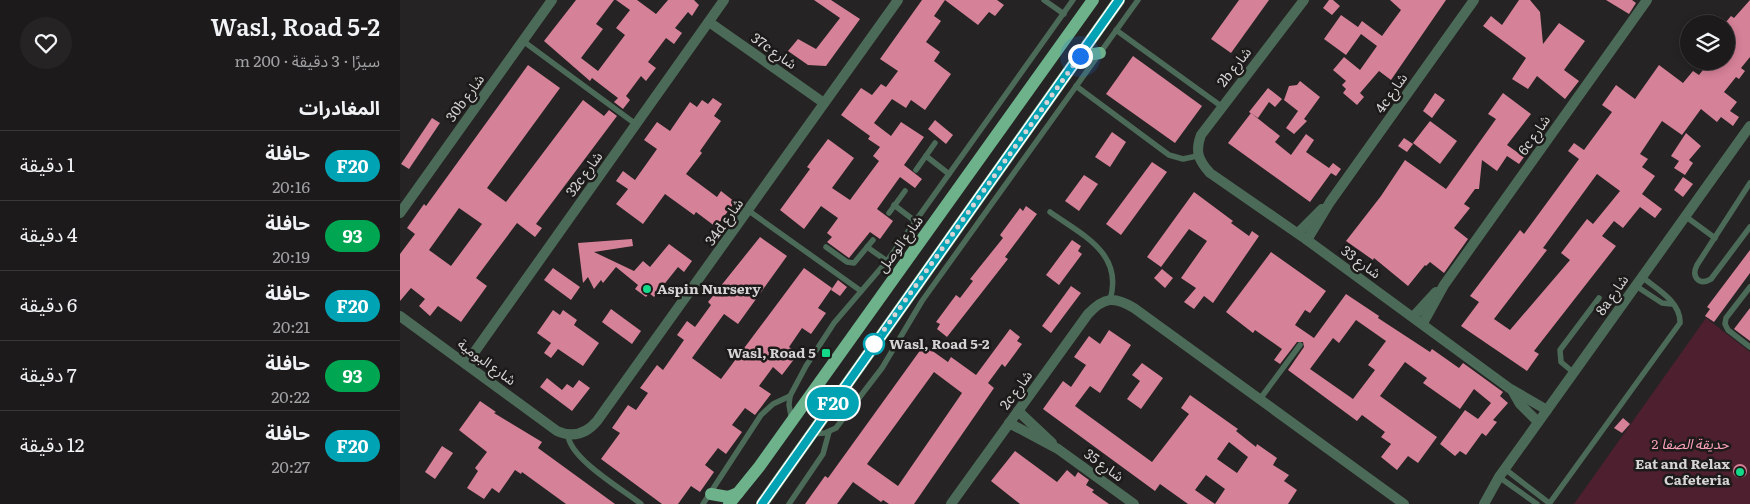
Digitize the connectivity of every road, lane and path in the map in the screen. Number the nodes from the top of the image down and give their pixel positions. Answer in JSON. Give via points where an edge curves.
{"nodes":[{"id":1,"x":552,"y":0,"type":"edge"},
{"id":2,"x":724,"y":0,"type":"edge"},
{"id":3,"x":898,"y":0,"type":"edge"},
{"id":4,"x":1044,"y":0,"type":"edge"},
{"id":5,"x":1074,"y":0,"type":"edge"},
{"id":6,"x":1092,"y":0,"type":"edge"},
{"id":7,"x":1119,"y":0,"type":"edge"},
{"id":8,"x":1138,"y":0,"type":"edge"},
{"id":9,"x":1304,"y":0,"type":"edge"},
{"id":10,"x":1474,"y":0,"type":"edge"},
{"id":11,"x":1647,"y":0,"type":"edge"},
{"id":12,"x":1064,"y":14,"type":"junction"},
{"id":13,"x":709,"y":22,"type":"junction"},
{"id":14,"x":1116,"y":30,"type":"junction"},
{"id":15,"x":523,"y":41,"type":"junction"},
{"id":16,"x":1100,"y":53,"type":"junction"},
{"id":17,"x":1080,"y":56,"type":"junction"},
{"id":18,"x":1076,"y":86,"type":"junction"},
{"id":19,"x":824,"y":104,"type":"junction"},
{"id":20,"x":1221,"y":106,"type":"junction"},
{"id":21,"x":637,"y":124,"type":"junction"},
{"id":22,"x":1750,"y":126,"type":"edge"},
{"id":23,"x":935,"y":143,"type":"dead end"},
{"id":24,"x":926,"y":156,"type":"junction"},
{"id":25,"x":1197,"y":156,"type":"junction"},
{"id":26,"x":916,"y":170,"type":"dead end"},
{"id":27,"x":949,"y":174,"type":"junction"},
{"id":28,"x":1750,"y":183,"type":"edge"},
{"id":29,"x":905,"y":191,"type":"dead end"},
{"id":30,"x":1330,"y":202,"type":"junction"},
{"id":31,"x":894,"y":205,"type":"junction"},
{"id":32,"x":749,"y":211,"type":"junction"},
{"id":33,"x":1050,"y":212,"type":"dead end"},
{"id":34,"x":400,"y":213,"type":"edge"},
{"id":35,"x":889,"y":213,"type":"dead end"},
{"id":36,"x":1685,"y":216,"type":"junction"},
{"id":37,"x":915,"y":221,"type":"junction"},
{"id":38,"x":1750,"y":227,"type":"edge"},
{"id":39,"x":1298,"y":233,"type":"junction"},
{"id":40,"x":1748,"y":235,"type":"edge"},
{"id":41,"x":1715,"y":238,"type":"junction"},
{"id":42,"x":872,"y":240,"type":"dead end"},
{"id":43,"x":1307,"y":240,"type":"junction"},
{"id":44,"x":826,"y":247,"type":"dead end"},
{"id":45,"x":867,"y":247,"type":"junction"},
{"id":46,"x":887,"y":261,"type":"junction"},
{"id":47,"x":1642,"y":277,"type":"junction"},
{"id":48,"x":1444,"y":285,"type":"junction"},
{"id":49,"x":1636,"y":286,"type":"junction"},
{"id":50,"x":1750,"y":287,"type":"edge"},
{"id":51,"x":861,"y":291,"type":"junction"},
{"id":52,"x":1599,"y":298,"type":"dead end"},
{"id":53,"x":1110,"y":300,"type":"junction"},
{"id":54,"x":1671,"y":304,"type":"junction"},
{"id":55,"x":400,"y":316,"type":"edge"},
{"id":56,"x":1414,"y":316,"type":"junction"},
{"id":57,"x":1423,"y":323,"type":"junction"},
{"id":58,"x":1300,"y":345,"type":"dead end"},
{"id":59,"x":1750,"y":347,"type":"edge"},
{"id":60,"x":466,"y":364,"type":"junction"},
{"id":61,"x":1574,"y":373,"type":"junction"},
{"id":62,"x":1511,"y":389,"type":"junction"},
{"id":63,"x":790,"y":396,"type":"junction"},
{"id":64,"x":1260,"y":399,"type":"junction"},
{"id":65,"x":1547,"y":410,"type":"junction"},
{"id":66,"x":1018,"y":411,"type":"junction"},
{"id":67,"x":792,"y":421,"type":"junction"},
{"id":68,"x":1538,"y":422,"type":"junction"},
{"id":69,"x":1010,"y":423,"type":"junction"},
{"id":70,"x":829,"y":432,"type":"junction"},
{"id":71,"x":810,"y":434,"type":"junction"},
{"id":72,"x":568,"y":435,"type":"junction"},
{"id":73,"x":1058,"y":449,"type":"junction"},
{"id":74,"x":1500,"y":476,"type":"junction"},
{"id":75,"x":737,"y":498,"type":"edge"},
{"id":76,"x":707,"y":499,"type":"edge"},
{"id":77,"x":641,"y":504,"type":"edge"},
{"id":78,"x":729,"y":504,"type":"edge"},
{"id":79,"x":762,"y":504,"type":"edge"},
{"id":80,"x":789,"y":504,"type":"edge"},
{"id":81,"x":952,"y":504,"type":"edge"},
{"id":82,"x":1134,"y":504,"type":"edge"},
{"id":83,"x":1404,"y":504,"type":"edge"},
{"id":84,"x":1476,"y":504,"type":"edge"},
{"id":85,"x":1484,"y":504,"type":"edge"},
{"id":86,"x":1537,"y":504,"type":"edge"},
{"id":87,"x":1549,"y":504,"type":"edge"}],
"edges":[{"from":1,"to":15,"type":"street","name":"30b شارع"},
{"from":2,"to":13,"type":"street","name":"32c شارع"},
{"from":3,"to":19,"type":"street","name":"34d شارع"},
{"from":4,"to":12,"type":"lane"},
{"from":5,"to":12,"type":"lane"},
{"from":6,"to":67,"type":"main road","name":"شارع الوصل"},
{"from":7,"to":17,"type":"main road"},
{"from":8,"to":14,"type":"lane"},
{"from":9,"to":20,"type":"street","name":"2b شارع"},
{"from":10,"to":30,"type":"street","name":"4c شارع"},
{"from":11,"to":48,"type":"street","name":"6c شارع"},
{"from":12,"to":27,"type":"lane"},
{"from":13,"to":19,"type":"street","name":"37c شارع"},
{"from":13,"to":21,"type":"street","name":"32c شارع"},
{"from":14,"to":16,"type":"lane"},
{"from":14,"to":20,"type":"lane"},
{"from":15,"to":21,"type":"lane"},
{"from":15,"to":34,"type":"street","name":"30b شارع"},
{"from":16,"to":17,"type":"main road"},
{"from":16,"to":18,"type":"lane"},
{"from":17,"to":71,"type":"main road"},
{"from":18,"to":25,"type":"lane","via":[[1169,155],[1183,159]]},
{"from":18,"to":70,"type":"lane","via":[[919,306],[882,368],[836,428]]},
{"from":19,"to":32,"type":"street","name":"34d شارع"},
{"from":20,"to":25,"type":"street","name":"2b شارع","via":[[1201,134]]},
{"from":21,"to":60,"type":"street","name":"32c شارع"},
{"from":22,"to":36,"type":"street","name":"8a شارع"},
{"from":23,"to":24,"type":"lane"},
{"from":24,"to":26,"type":"lane"},
{"from":24,"to":27,"type":"lane"},
{"from":25,"to":39,"type":"street","name":"شارع 33","via":[[1210,173]]},
{"from":27,"to":37,"type":"lane"},
{"from":28,"to":41,"type":"lane"},
{"from":29,"to":31,"type":"lane"},
{"from":30,"to":39,"type":"street","name":"4c شارع"},
{"from":30,"to":43,"type":"street","name":"4c شارع"},
{"from":31,"to":35,"type":"lane"},
{"from":31,"to":37,"type":"lane"},
{"from":32,"to":51,"type":"lane"},
{"from":32,"to":72,"type":"street","name":"34d شارع","via":[[597,421],[584,432]]},
{"from":33,"to":53,"type":"lane","via":[[1104,254],[1114,276]]},
{"from":36,"to":41,"type":"lane"},
{"from":36,"to":47,"type":"street","name":"8a شارع"},
{"from":37,"to":46,"type":"lane"},
{"from":38,"to":40,"type":"lane"},
{"from":39,"to":43,"type":"street","name":"شارع 33"},
{"from":40,"to":41,"type":"lane","via":[[1711,279],[1706,283],[1699,282],[1694,278],[1694,271]]},
{"from":42,"to":45,"type":"lane"},
{"from":43,"to":56,"type":"street","name":"شارع 33"},
{"from":44,"to":45,"type":"lane","via":[[850,263],[857,262]]},
{"from":45,"to":46,"type":"lane"},
{"from":46,"to":51,"type":"lane"},
{"from":47,"to":49,"type":"street","name":"8a شارع"},
{"from":47,"to":54,"type":"lane","via":[[1669,298]]},
{"from":48,"to":56,"type":"street","name":"6c شارع"},
{"from":48,"to":57,"type":"street","name":"6c شارع"},
{"from":49,"to":54,"type":"lane","via":[[1662,303]]},
{"from":49,"to":61,"type":"street","name":"8a شارع"},
{"from":50,"to":59,"type":"lane","via":[[1726,318],[1725,324]]},
{"from":51,"to":63,"type":"lane","via":[[815,351]]},
{"from":52,"to":61,"type":"lane","via":[[1560,350],[1561,362]]},
{"from":53,"to":64,"type":"street","via":[[1122,301],[1134,308]]},
{"from":53,"to":66,"type":"street","name":"2c شارع","via":[[1098,304],[1088,314]]},
{"from":54,"to":87,"type":"lane","via":[[1681,315],[1677,329]]},
{"from":55,"to":60,"type":"street","name":"شارع البومية"},
{"from":56,"to":57,"type":"street","name":"شارع 33"},
{"from":57,"to":62,"type":"street","name":"شارع 33"},
{"from":58,"to":64,"type":"lane"},
{"from":60,"to":72,"type":"street","name":"شارع البومية","via":[[557,431]]},
{"from":61,"to":65,"type":"street","name":"8a شارع"},
{"from":62,"to":65,"type":"street","name":"شارع 33"},
{"from":62,"to":68,"type":"street","name":"شارع 33","via":[[1520,404]]},
{"from":63,"to":67,"type":"lane"},
{"from":63,"to":76,"type":"lane","via":[[762,414]]},
{"from":64,"to":83,"type":"street"},
{"from":65,"to":68,"type":"street","name":"8a شارع"},
{"from":66,"to":69,"type":"street","name":"2c شارع"},
{"from":66,"to":73,"type":"street","name":"شارع 35"},
{"from":67,"to":75,"type":"main road","name":"شارع الوصل"},
{"from":68,"to":74,"type":"street","name":"8a شارع"},
{"from":69,"to":73,"type":"street","name":"شارع 35"},
{"from":69,"to":81,"type":"street","name":"2c شارع"},
{"from":70,"to":71,"type":"lane"},
{"from":70,"to":80,"type":"lane","via":[[823,454]]},
{"from":71,"to":79,"type":"main road"},
{"from":72,"to":77,"type":"lane","via":[[571,447],[580,457]]},
{"from":73,"to":82,"type":"street","name":"شارع 35"},
{"from":74,"to":84,"type":"street","name":"8a شارع"},
{"from":74,"to":85,"type":"street","name":"8a شارع"},
{"from":74,"to":86,"type":"lane"},
{"from":74,"to":87,"type":"lane"},
{"from":75,"to":76,"type":"main road"},
{"from":75,"to":78,"type":"main road","name":"شارع الوصل"}]}
